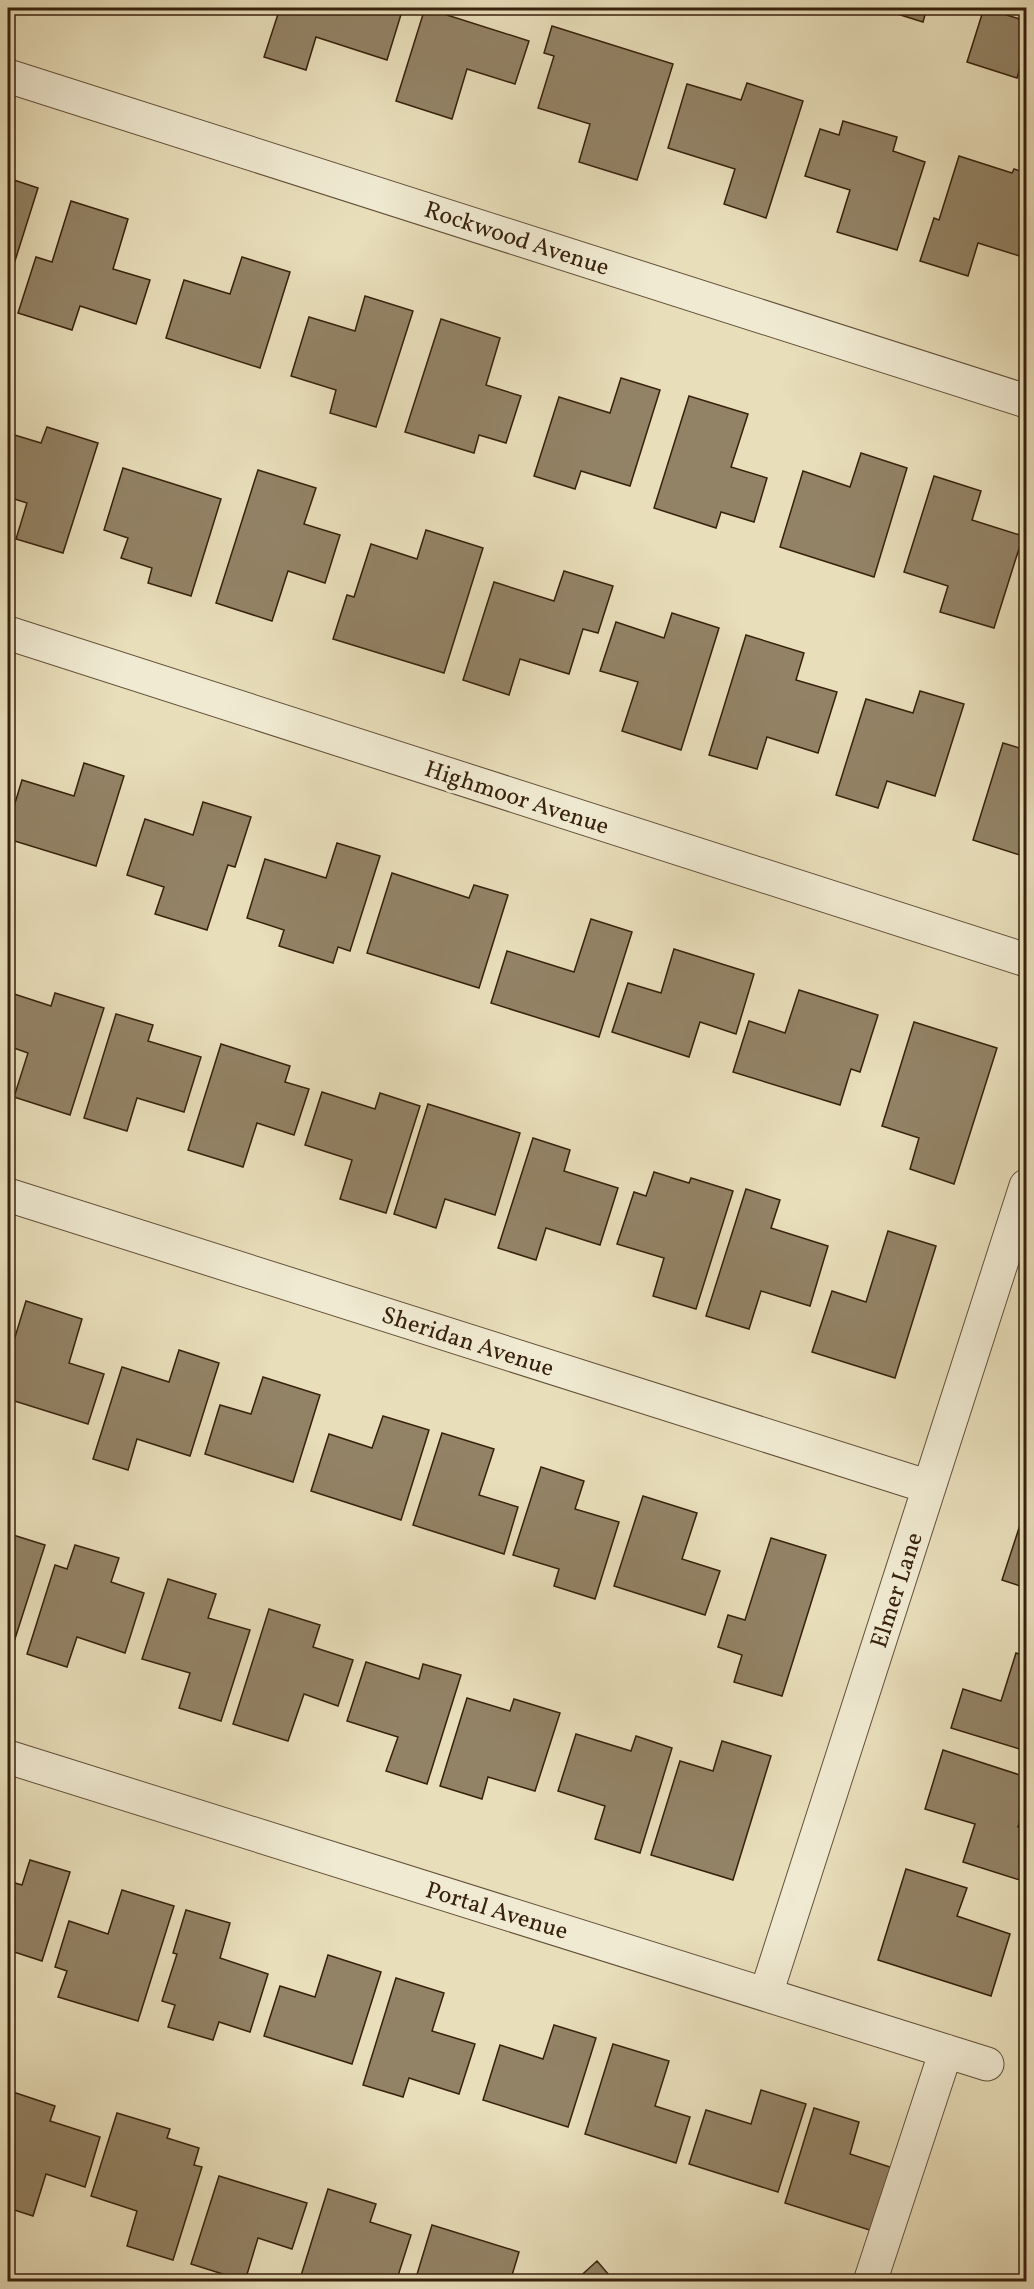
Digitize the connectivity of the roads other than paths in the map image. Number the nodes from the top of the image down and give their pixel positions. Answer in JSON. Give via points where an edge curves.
{"nodes":[{"id":1,"x":8,"y":76,"type":"edge"},
{"id":2,"x":1026,"y":401,"type":"edge"},
{"id":3,"x":8,"y":633,"type":"edge"},
{"id":4,"x":1026,"y":960,"type":"edge"},
{"id":5,"x":1026,"y":1186,"type":"edge"},
{"id":6,"x":8,"y":1196,"type":"edge"},
{"id":7,"x":930,"y":1487,"type":"junction"},
{"id":8,"x":8,"y":1757,"type":"edge"},
{"id":9,"x":766,"y":1994,"type":"junction"},
{"id":10,"x":946,"y":2051,"type":"junction"},
{"id":11,"x":987,"y":2064,"type":"dead end"},
{"id":12,"x":870,"y":2282,"type":"edge"}],
"edges":[{"from":1,"to":2,"type":"street","name":"Rockwood Avenue"},
{"from":3,"to":4,"type":"street","name":"Highmoor Avenue"},
{"from":5,"to":7,"type":"street","name":"Elmer Lane"},
{"from":6,"to":7,"type":"street","name":"Sheridan Avenue"},
{"from":7,"to":9,"type":"street","name":"Elmer Lane"},
{"from":8,"to":9,"type":"street","name":"Portal Avenue"},
{"from":9,"to":10,"type":"street","name":"Portal Avenue"},
{"from":10,"to":11,"type":"street","name":"Portal Avenue"},
{"from":10,"to":12,"type":"street"}]}
